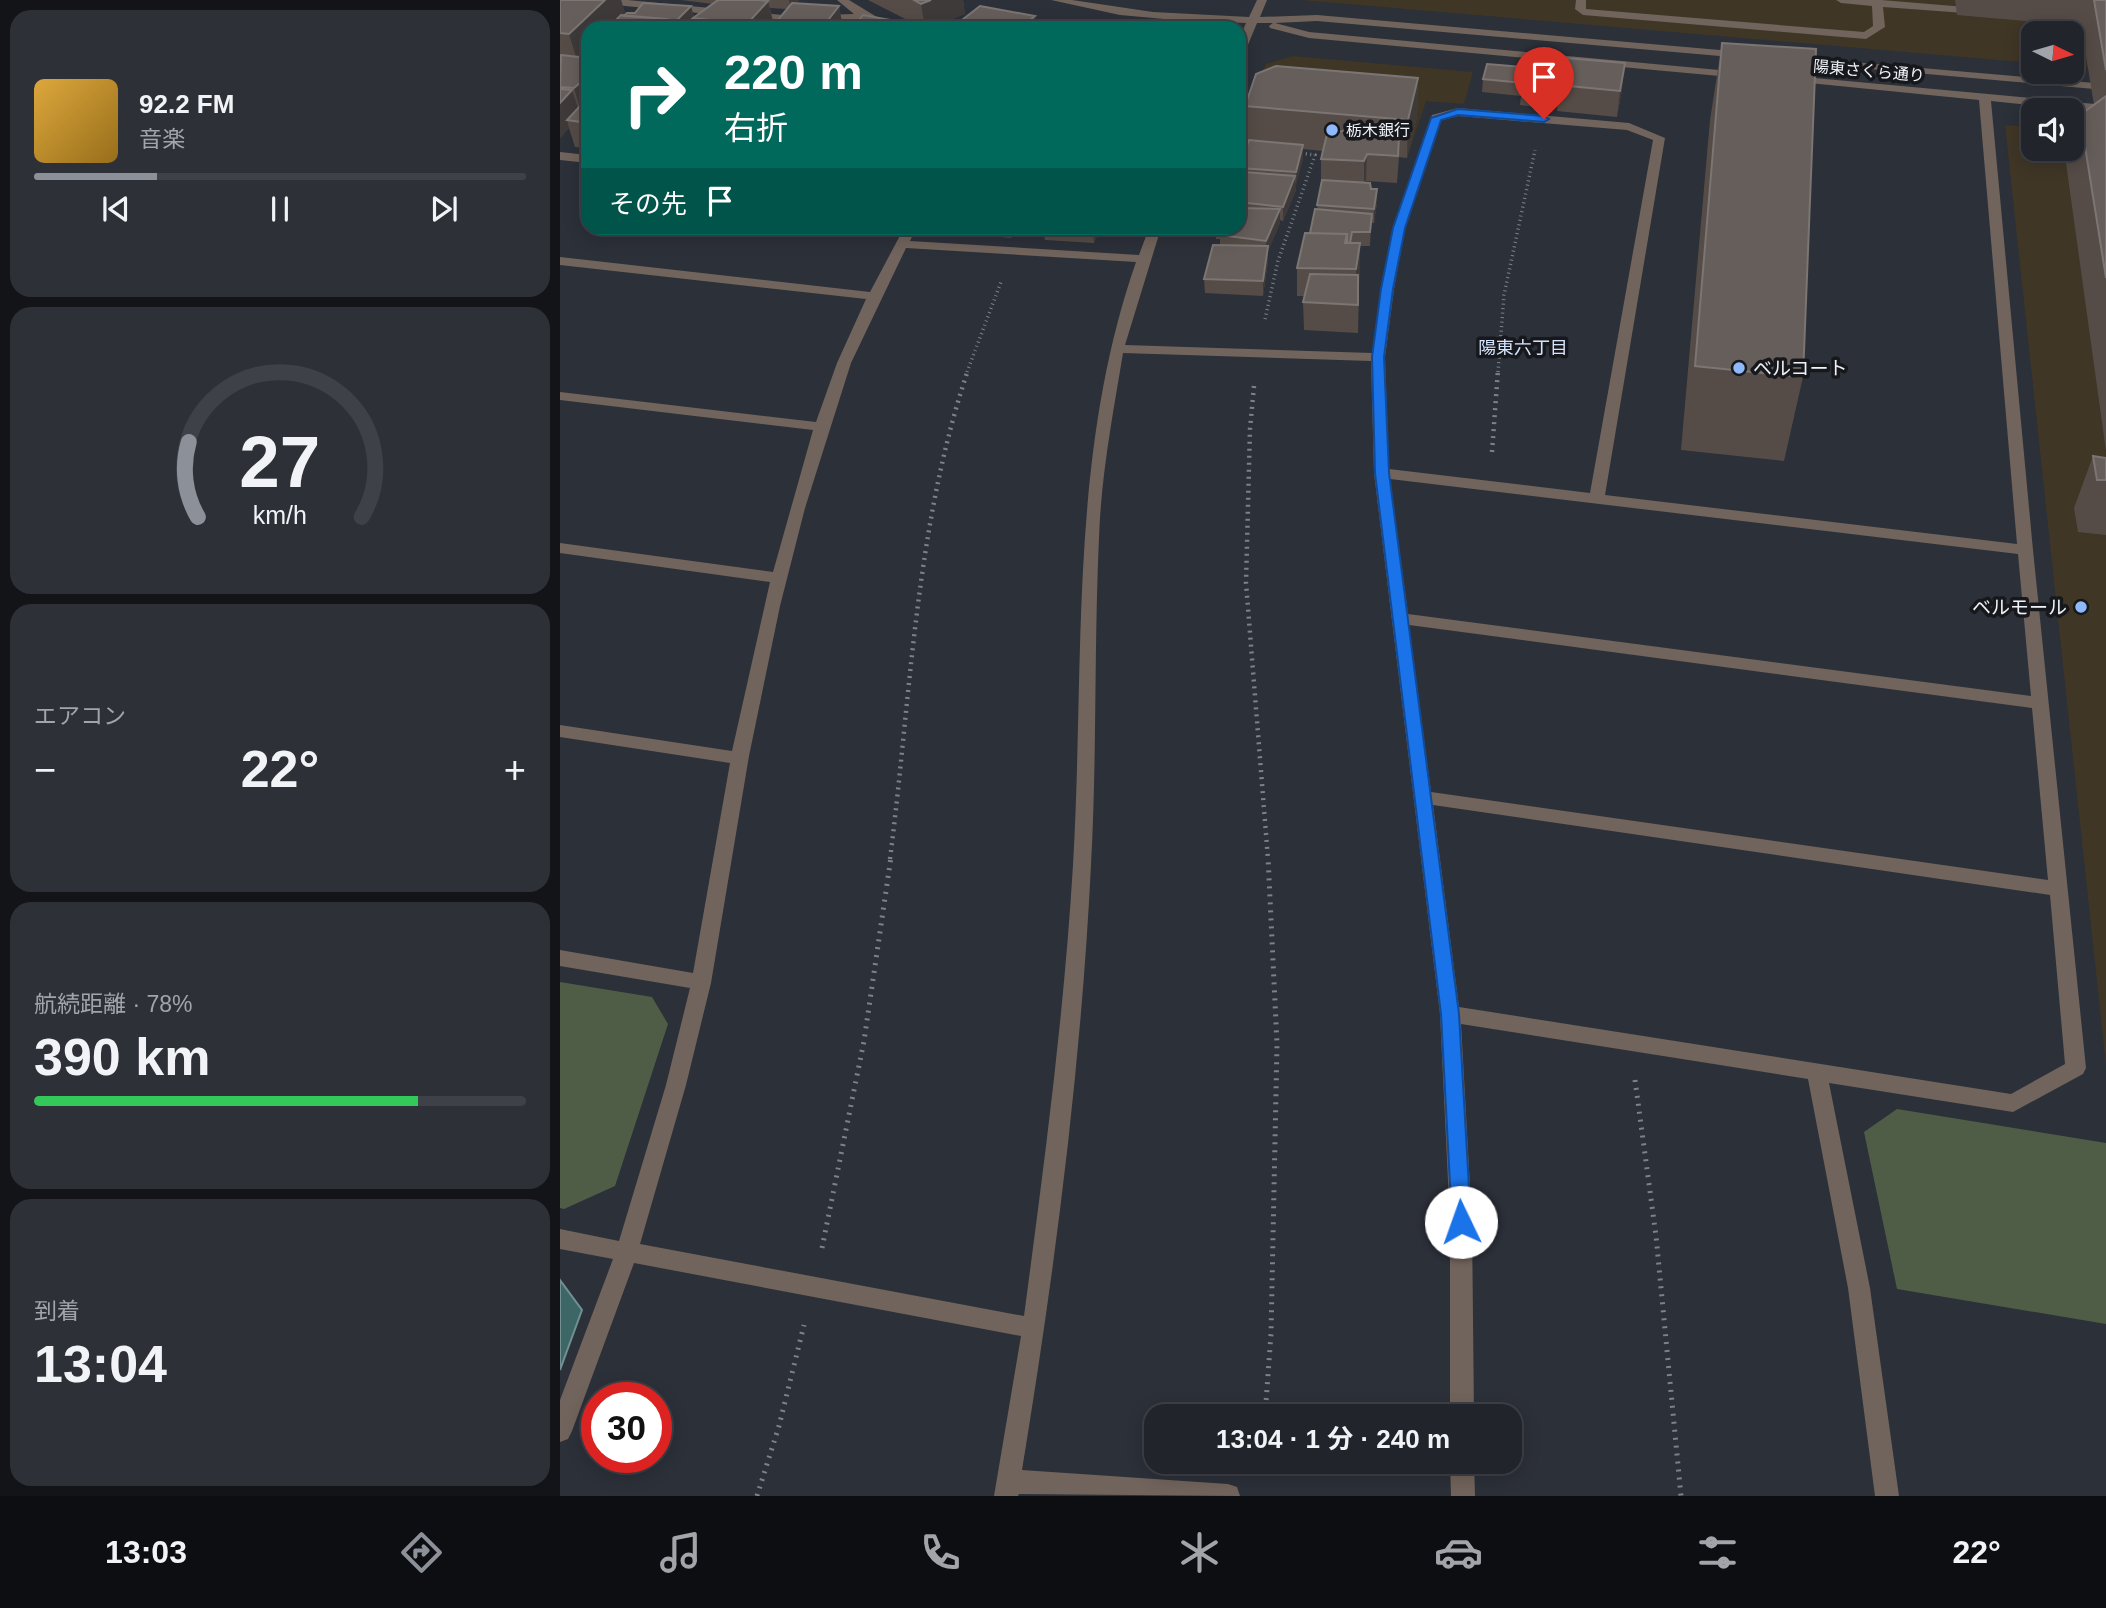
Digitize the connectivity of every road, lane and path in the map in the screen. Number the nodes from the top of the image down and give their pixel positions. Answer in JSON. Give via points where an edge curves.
{"nodes":[{"id":1,"x":594,"y":0,"type":"edge"},
{"id":2,"x":842,"y":0,"type":"edge"},
{"id":3,"x":1056,"y":0,"type":"edge"},
{"id":4,"x":1262,"y":0,"type":"edge"},
{"id":5,"x":1581,"y":0,"type":"edge"},
{"id":6,"x":1840,"y":0,"type":"edge"},
{"id":7,"x":1878,"y":3,"type":"junction"},
{"id":8,"x":1984,"y":12,"type":"dead end"},
{"id":9,"x":865,"y":17,"type":"junction"},
{"id":10,"x":874,"y":21,"type":"edge"},
{"id":11,"x":1254,"y":21,"type":"junction"},
{"id":12,"x":2084,"y":22,"type":"edge"},
{"id":13,"x":2106,"y":22,"type":"edge"},
{"id":14,"x":2084,"y":33,"type":"edge"},
{"id":15,"x":2106,"y":34,"type":"edge"},
{"id":16,"x":1246,"y":38,"type":"edge"},
{"id":17,"x":1759,"y":57,"type":"edge"},
{"id":18,"x":1786,"y":59,"type":"edge"},
{"id":19,"x":2021,"y":74,"type":"edge"},
{"id":20,"x":1750,"y":76,"type":"edge"},
{"id":21,"x":1778,"y":78,"type":"edge"},
{"id":22,"x":2084,"y":82,"type":"edge"},
{"id":23,"x":2106,"y":87,"type":"edge"},
{"id":24,"x":1985,"y":97,"type":"junction"},
{"id":25,"x":2021,"y":102,"type":"edge"},
{"id":26,"x":2084,"y":108,"type":"edge"},
{"id":27,"x":2106,"y":109,"type":"edge"},
{"id":28,"x":1544,"y":119,"type":"junction"},
{"id":29,"x":1246,"y":149,"type":"edge"},
{"id":30,"x":1264,"y":150,"type":"edge"},
{"id":31,"x":1289,"y":153,"type":"edge"},
{"id":32,"x":560,"y":156,"type":"edge"},
{"id":33,"x":581,"y":158,"type":"edge"},
{"id":34,"x":1153,"y":235,"type":"edge"},
{"id":35,"x":906,"y":236,"type":"edge"},
{"id":36,"x":1014,"y":251,"type":"junction"},
{"id":37,"x":1144,"y":259,"type":"junction"},
{"id":38,"x":560,"y":261,"type":"edge"},
{"id":39,"x":874,"y":296,"type":"junction"},
{"id":40,"x":1117,"y":349,"type":"junction"},
{"id":41,"x":1260,"y":354,"type":"junction"},
{"id":42,"x":1378,"y":357,"type":"junction"},
{"id":43,"x":560,"y":396,"type":"edge"},
{"id":44,"x":821,"y":427,"type":"junction"},
{"id":45,"x":1382,"y":473,"type":"junction"},
{"id":46,"x":1493,"y":485,"type":"junction"},
{"id":47,"x":1597,"y":497,"type":"junction"},
{"id":48,"x":560,"y":548,"type":"edge"},
{"id":49,"x":2025,"y":550,"type":"junction"},
{"id":50,"x":779,"y":578,"type":"junction"},
{"id":51,"x":1400,"y":618,"type":"junction"},
{"id":52,"x":2039,"y":703,"type":"junction"},
{"id":53,"x":560,"y":731,"type":"edge"},
{"id":54,"x":740,"y":758,"type":"junction"},
{"id":55,"x":1422,"y":797,"type":"junction"},
{"id":56,"x":2057,"y":889,"type":"junction"},
{"id":57,"x":560,"y":958,"type":"edge"},
{"id":58,"x":701,"y":982,"type":"junction"},
{"id":59,"x":1450,"y":1014,"type":"junction"},
{"id":60,"x":1634,"y":1072,"type":"dead end"},
{"id":61,"x":1817,"y":1073,"type":"junction"},
{"id":62,"x":560,"y":1239,"type":"edge"},
{"id":63,"x":627,"y":1252,"type":"junction"},
{"id":64,"x":814,"y":1285,"type":"junction"},
{"id":65,"x":1034,"y":1328,"type":"junction"},
{"id":66,"x":1266,"y":1404,"type":"edge"},
{"id":67,"x":1462,"y":1404,"type":"edge"},
{"id":68,"x":560,"y":1432,"type":"edge"},
{"id":69,"x":1462,"y":1474,"type":"edge"},
{"id":70,"x":1008,"y":1489,"type":"edge"},
{"id":71,"x":757,"y":1496,"type":"edge"},
{"id":72,"x":1228,"y":1496,"type":"edge"},
{"id":73,"x":1463,"y":1496,"type":"edge"},
{"id":74,"x":1681,"y":1496,"type":"edge"},
{"id":75,"x":1887,"y":1496,"type":"edge"}],
"edges":[{"from":1,"to":9,"type":"street","via":[[793,19]]},
{"from":2,"to":9,"type":"street"},
{"from":3,"to":11,"type":"street","via":[[1148,14]]},
{"from":4,"to":11,"type":"street"},
{"from":5,"to":7,"type":"street","via":[[1583,12],[1866,36],[1878,27]]},
{"from":6,"to":7,"type":"street"},
{"from":7,"to":8,"type":"street"},
{"from":9,"to":10,"type":"street"},
{"from":11,"to":16,"type":"street"},
{"from":11,"to":17,"type":"street","via":[[1317,18]]},
{"from":11,"to":20,"type":"street","via":[[1309,35]]},
{"from":12,"to":13,"type":"street"},
{"from":14,"to":15,"type":"street"},
{"from":18,"to":19,"type":"street","name":"陽東さくら通り"},
{"from":21,"to":24,"type":"street","name":"陽東さくら通り"},
{"from":22,"to":23,"type":"street","name":"陽東さくら通り"},
{"from":24,"to":25,"type":"street","name":"陽東さくら通り"},
{"from":24,"to":49,"type":"street"},
{"from":26,"to":27,"type":"street","name":"陽東さくら通り"},
{"from":28,"to":42,"type":"street","via":[[1458,112],[1436,118],[1399,228]]},
{"from":28,"to":46,"type":"path","via":[[1504,295],[1492,433]]},
{"from":28,"to":47,"type":"street","via":[[1629,127],[1659,138]]},
{"from":29,"to":30,"type":"path"},
{"from":31,"to":41,"type":"path","via":[[1315,155],[1278,261]]},
{"from":32,"to":33,"type":"street"},
{"from":34,"to":37,"type":"street"},
{"from":35,"to":36,"type":"street"},
{"from":35,"to":39,"type":"street"},
{"from":36,"to":37,"type":"street"},
{"from":36,"to":64,"type":"path","via":[[952,422],[930,522],[872,983],[838,1182]]},
{"from":37,"to":40,"type":"street"},
{"from":38,"to":39,"type":"street"},
{"from":39,"to":44,"type":"street"},
{"from":40,"to":41,"type":"street"},
{"from":40,"to":65,"type":"street","via":[[1091,535],[1082,864],[1065,1086]]},
{"from":41,"to":42,"type":"street"},
{"from":41,"to":66,"type":"path","via":[[1250,429],[1246,583],[1266,823],[1277,1044]]},
{"from":42,"to":45,"type":"street"},
{"from":43,"to":44,"type":"street"},
{"from":44,"to":50,"type":"street"},
{"from":45,"to":46,"type":"street"},
{"from":45,"to":51,"type":"street"},
{"from":46,"to":47,"type":"street"},
{"from":47,"to":49,"type":"street"},
{"from":48,"to":50,"type":"street"},
{"from":49,"to":52,"type":"street"},
{"from":50,"to":54,"type":"street"},
{"from":51,"to":52,"type":"street"},
{"from":51,"to":55,"type":"street"},
{"from":52,"to":56,"type":"street"},
{"from":53,"to":54,"type":"street"},
{"from":54,"to":58,"type":"street"},
{"from":55,"to":56,"type":"street"},
{"from":55,"to":59,"type":"street"},
{"from":56,"to":61,"type":"street","via":[[2076,1068],[2014,1103]]},
{"from":57,"to":58,"type":"street"},
{"from":58,"to":63,"type":"street","via":[[671,1106]]},
{"from":59,"to":61,"type":"street"},
{"from":59,"to":67,"type":"street","via":[[1461,1222]]},
{"from":60,"to":74,"type":"path","via":[[1659,1264]]},
{"from":61,"to":75,"type":"street","via":[[1859,1288]]},
{"from":62,"to":63,"type":"street"},
{"from":63,"to":64,"type":"street"},
{"from":63,"to":68,"type":"street"},
{"from":64,"to":65,"type":"street"},
{"from":64,"to":71,"type":"path"},
{"from":65,"to":70,"type":"street"},
{"from":69,"to":73,"type":"street"},
{"from":70,"to":72,"type":"street"}]}
